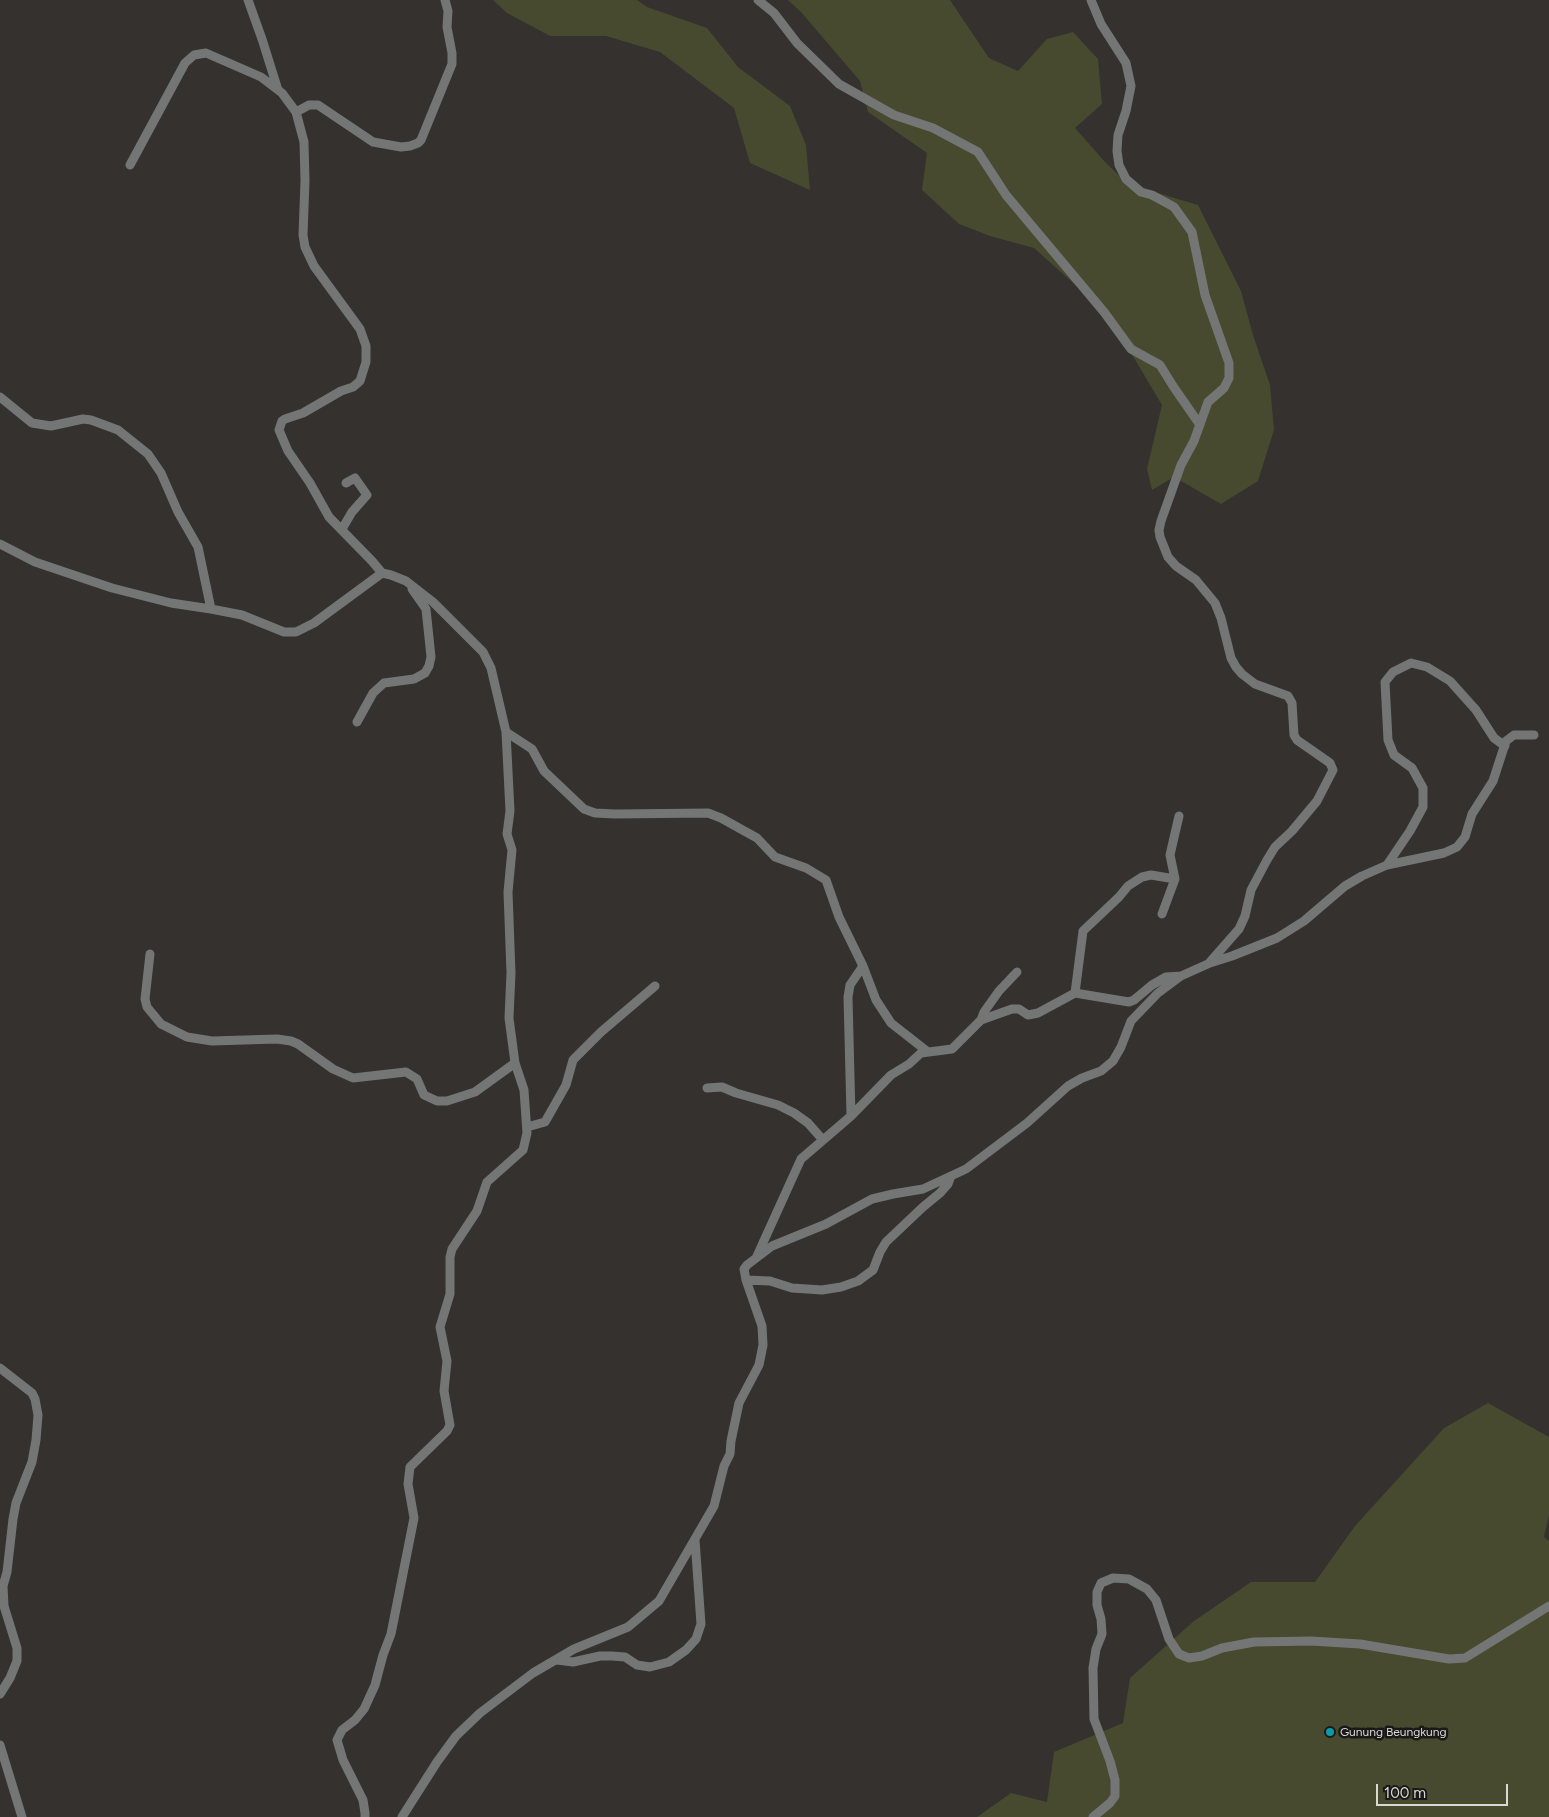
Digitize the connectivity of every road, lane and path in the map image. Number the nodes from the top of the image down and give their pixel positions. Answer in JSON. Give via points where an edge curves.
{"nodes":[{"id":1,"x":248,"y":0,"type":"edge"},
{"id":2,"x":445,"y":0,"type":"edge"},
{"id":3,"x":758,"y":0,"type":"edge"},
{"id":4,"x":1091,"y":0,"type":"edge"},
{"id":5,"x":278,"y":90,"type":"junction"},
{"id":6,"x":296,"y":112,"type":"junction"},
{"id":7,"x":130,"y":165,"type":"dead end"},
{"id":8,"x":0,"y":397,"type":"edge"},
{"id":9,"x":1200,"y":425,"type":"junction"},
{"id":10,"x":346,"y":483,"type":"dead end"},
{"id":11,"x":342,"y":529,"type":"junction"},
{"id":12,"x":0,"y":544,"type":"edge"},
{"id":13,"x":382,"y":573,"type":"junction"},
{"id":14,"x":406,"y":581,"type":"junction"},
{"id":15,"x":211,"y":608,"type":"junction"},
{"id":16,"x":357,"y":722,"type":"dead end"},
{"id":17,"x":506,"y":732,"type":"junction"},
{"id":18,"x":1534,"y":736,"type":"dead end"},
{"id":19,"x":1505,"y":746,"type":"junction"},
{"id":20,"x":1179,"y":816,"type":"dead end"},
{"id":21,"x":1387,"y":865,"type":"junction"},
{"id":22,"x":1175,"y":879,"type":"junction"},
{"id":23,"x":1162,"y":914,"type":"dead end"},
{"id":24,"x":150,"y":954,"type":"dead end"},
{"id":25,"x":1210,"y":963,"type":"junction"},
{"id":26,"x":863,"y":966,"type":"junction"},
{"id":27,"x":1017,"y":972,"type":"dead end"},
{"id":28,"x":1181,"y":976,"type":"junction"},
{"id":29,"x":655,"y":986,"type":"dead end"},
{"id":30,"x":1076,"y":992,"type":"junction"},
{"id":31,"x":981,"y":1020,"type":"junction"},
{"id":32,"x":928,"y":1052,"type":"junction"},
{"id":33,"x":514,"y":1063,"type":"junction"},
{"id":34,"x":707,"y":1088,"type":"dead end"},
{"id":35,"x":851,"y":1116,"type":"junction"},
{"id":36,"x":527,"y":1128,"type":"junction"},
{"id":37,"x":824,"y":1140,"type":"junction"},
{"id":38,"x":951,"y":1176,"type":"junction"},
{"id":39,"x":756,"y":1256,"type":"junction"},
{"id":40,"x":746,"y":1280,"type":"junction"},
{"id":41,"x":0,"y":1368,"type":"edge"},
{"id":42,"x":696,"y":1540,"type":"junction"},
{"id":43,"x":1549,"y":1606,"type":"edge"},
{"id":44,"x":556,"y":1660,"type":"junction"},
{"id":45,"x":0,"y":1694,"type":"edge"},
{"id":46,"x":0,"y":1746,"type":"edge"},
{"id":47,"x":22,"y":1817,"type":"edge"},
{"id":48,"x":364,"y":1817,"type":"edge"},
{"id":49,"x":402,"y":1817,"type":"edge"},
{"id":50,"x":1093,"y":1817,"type":"edge"}],
"edges":[{"from":1,"to":5,"type":"street"},
{"from":2,"to":6,"type":"street","via":[[452,64],[418,144],[401,147],[373,142],[318,105],[309,105]]},
{"from":3,"to":9,"type":"street","via":[[839,84],[894,115],[933,128],[978,152],[1006,195],[1131,349],[1160,365]]},
{"from":4,"to":9,"type":"street","via":[[1100,24],[1126,63],[1132,86],[1118,135],[1119,165],[1126,179],[1141,192],[1174,207],[1192,232],[1205,296],[1229,364],[1229,378],[1224,388],[1208,402]]},
{"from":5,"to":6,"type":"street"},
{"from":5,"to":7,"type":"street","via":[[261,77],[206,54],[194,56],[185,63]]},
{"from":6,"to":11,"type":"street","via":[[304,142],[305,247],[314,266],[360,329],[366,346],[366,362],[360,381],[353,387],[285,419],[279,430],[288,451],[329,517]]},
{"from":8,"to":15,"type":"street","via":[[32,423],[50,426],[91,420],[118,430],[148,454],[198,547]]},
{"from":9,"to":25,"type":"street","via":[[1181,465],[1161,522],[1159,530],[1163,546],[1176,566],[1196,580],[1215,603],[1236,667],[1255,684],[1288,696],[1292,703],[1296,740],[1330,763],[1332,770],[1317,801],[1275,847],[1251,890],[1239,929]]},
{"from":10,"to":11,"type":"street","via":[[355,478],[367,495]]},
{"from":11,"to":13,"type":"street"},
{"from":12,"to":15,"type":"street","via":[[35,562],[112,588],[171,603]]},
{"from":13,"to":14,"type":"street"},
{"from":13,"to":15,"type":"street","via":[[314,623],[296,632],[284,632],[242,615]]},
{"from":14,"to":16,"type":"street","via":[[426,609],[429,666],[425,673],[414,679],[384,683],[373,693]]},
{"from":14,"to":17,"type":"street","via":[[433,602],[483,652],[491,668]]},
{"from":17,"to":26,"type":"street","via":[[532,749],[544,771],[589,812],[708,813],[757,838],[775,856],[815,872],[826,880],[839,917]]},
{"from":17,"to":33,"type":"street","via":[[510,812],[507,834],[512,850],[508,892],[511,973],[508,1018]]},
{"from":18,"to":19,"type":"street","via":[[1514,735]]},
{"from":19,"to":21,"type":"street","via":[[1493,781],[1472,814],[1465,837],[1457,847],[1444,853]]},
{"from":19,"to":21,"type":"street","via":[[1494,738],[1476,710],[1450,681],[1428,667],[1411,663],[1393,672],[1385,682],[1388,740],[1394,755],[1412,768],[1423,788],[1423,807]]},
{"from":20,"to":22,"type":"street","via":[[1170,855]]},
{"from":21,"to":25,"type":"street","via":[[1345,886],[1304,921],[1277,938]]},
{"from":22,"to":23,"type":"street"},
{"from":22,"to":30,"type":"street","via":[[1151,875],[1142,877],[1128,886],[1083,931]]},
{"from":24,"to":33,"type":"street","via":[[148,1007],[162,1024],[187,1037],[212,1041],[290,1041],[353,1078],[406,1072],[416,1079],[424,1096],[437,1101],[475,1092]]},
{"from":25,"to":28,"type":"street"},
{"from":26,"to":32,"type":"street","via":[[876,1000],[891,1023]]},
{"from":26,"to":35,"type":"street","via":[[850,985],[848,997]]},
{"from":27,"to":31,"type":"street"},
{"from":28,"to":30,"type":"street","via":[[1166,977],[1129,1002]]},
{"from":28,"to":38,"type":"street","via":[[1158,993],[1131,1021],[1113,1061],[1101,1071],[1068,1086],[1028,1123],[966,1169]]},
{"from":29,"to":36,"type":"street","via":[[572,1060],[566,1085],[545,1122]]},
{"from":30,"to":31,"type":"street","via":[[1038,1013],[1028,1015],[1020,1009],[1012,1009]]},
{"from":31,"to":32,"type":"street","via":[[952,1049]]},
{"from":32,"to":35,"type":"street","via":[[884,1080]]},
{"from":33,"to":36,"type":"street","via":[[524,1090]]},
{"from":34,"to":37,"type":"street","via":[[722,1087],[778,1105],[808,1123]]},
{"from":35,"to":37,"type":"street"},
{"from":36,"to":48,"type":"street","via":[[523,1150],[487,1182],[477,1211],[456,1241],[450,1257],[450,1294],[440,1327],[447,1362],[444,1391],[450,1425],[410,1467],[408,1484],[414,1518],[391,1634],[364,1709],[342,1730],[337,1740],[363,1800]]},
{"from":37,"to":39,"type":"street","via":[[801,1159]]},
{"from":38,"to":39,"type":"street","via":[[923,1189],[872,1199]]},
{"from":38,"to":40,"type":"street","via":[[940,1193],[886,1242],[873,1270],[858,1281],[822,1290]]},
{"from":39,"to":40,"type":"street","via":[[744,1269]]},
{"from":40,"to":42,"type":"street","via":[[762,1326],[759,1365],[739,1403],[730,1454],[714,1506]]},
{"from":41,"to":45,"type":"street","via":[[32,1393],[38,1414],[32,1462],[16,1503],[3,1586],[4,1606],[17,1648],[17,1661]]},
{"from":42,"to":44,"type":"street","via":[[660,1600],[641,1617],[628,1627]]},
{"from":42,"to":44,"type":"street","via":[[701,1624],[696,1639],[686,1650],[669,1662],[650,1667],[636,1665],[625,1657],[612,1656],[573,1662]]},
{"from":43,"to":50,"type":"street","via":[[1465,1658],[1449,1659],[1360,1644],[1311,1640],[1254,1642],[1190,1658],[1179,1654],[1169,1639],[1156,1600],[1147,1589],[1129,1579],[1113,1578],[1101,1583],[1097,1605],[1102,1634],[1093,1668],[1094,1719],[1112,1767],[1115,1796]]},
{"from":44,"to":49,"type":"street","via":[[497,1700],[456,1736]]},
{"from":46,"to":47,"type":"street"}]}
